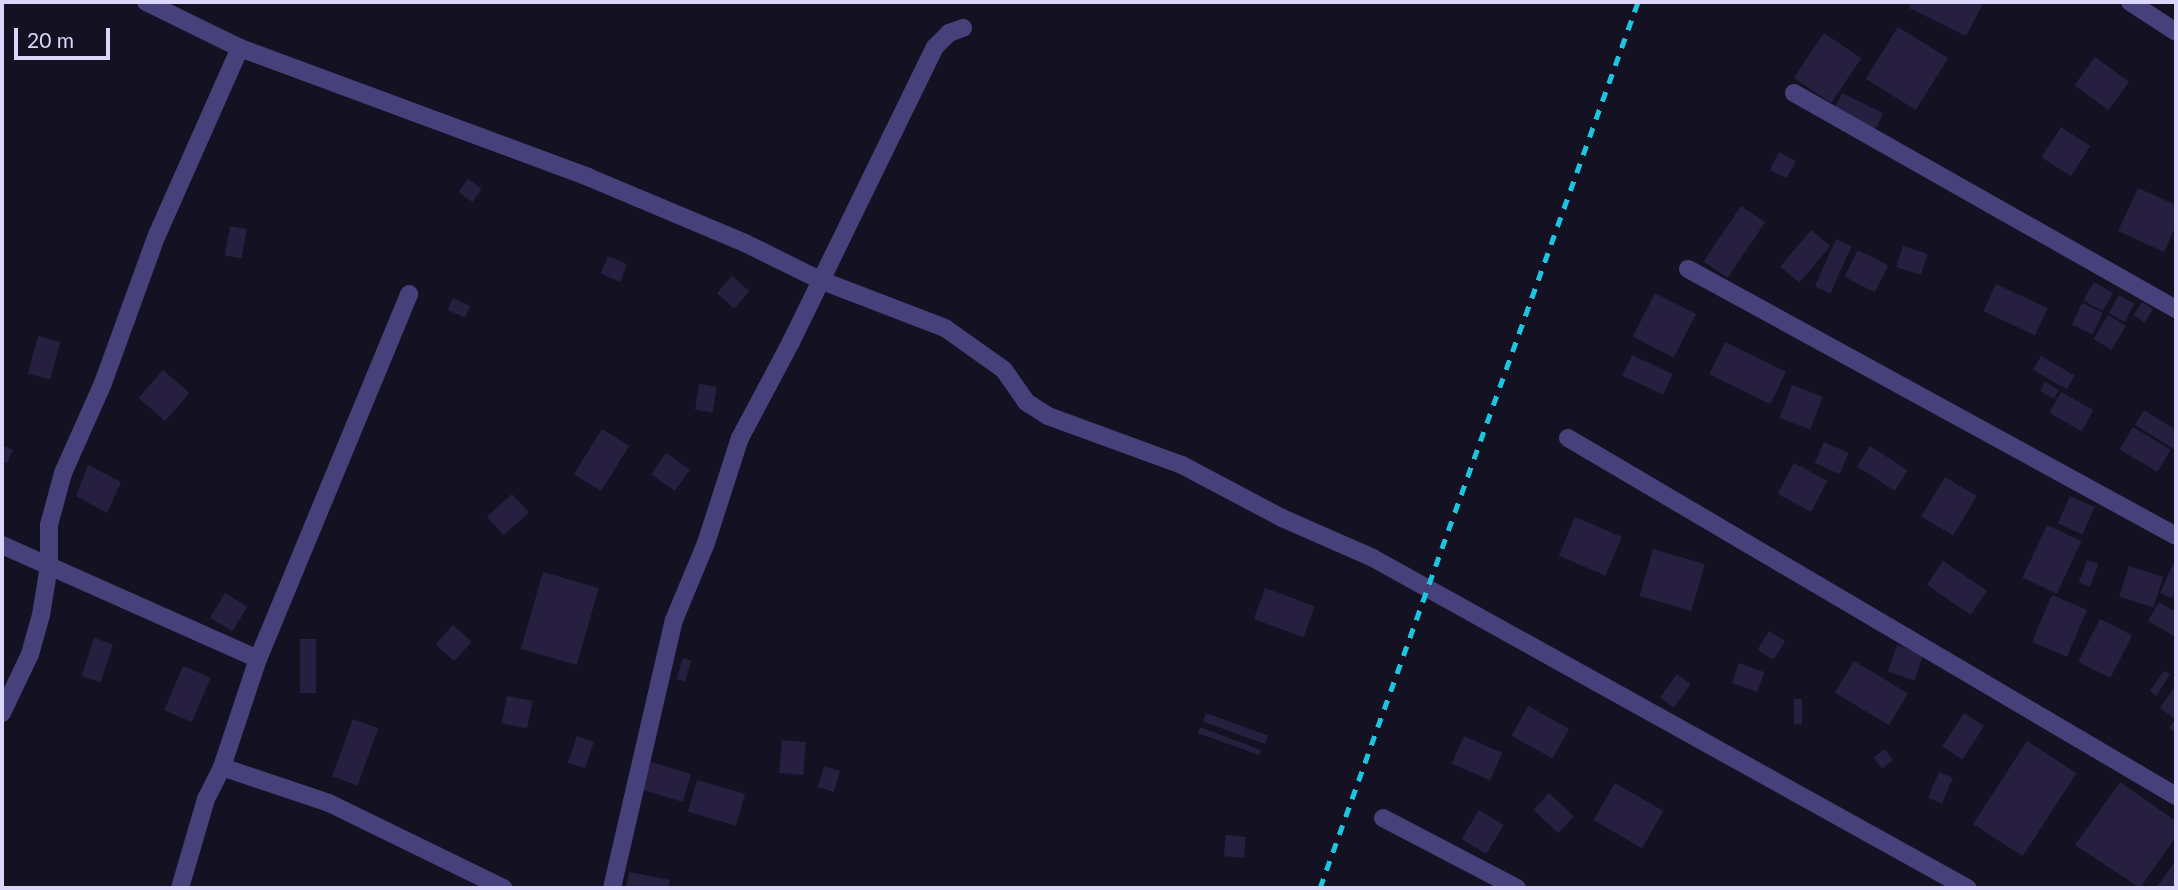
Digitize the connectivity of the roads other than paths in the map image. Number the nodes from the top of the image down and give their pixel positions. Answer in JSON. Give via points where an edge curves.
{"nodes":[{"id":1,"x":146,"y":2,"type":"edge"},
{"id":2,"x":2130,"y":2,"type":"edge"},
{"id":3,"x":963,"y":28,"type":"dead end"},
{"id":4,"x":2176,"y":32,"type":"edge"},
{"id":5,"x":240,"y":48,"type":"junction"},
{"id":6,"x":1794,"y":93,"type":"dead end"},
{"id":7,"x":1688,"y":269,"type":"dead end"},
{"id":8,"x":820,"y":280,"type":"junction"},
{"id":9,"x":409,"y":294,"type":"dead end"},
{"id":10,"x":2176,"y":309,"type":"edge"},
{"id":11,"x":1568,"y":438,"type":"dead end"},
{"id":12,"x":2176,"y":536,"type":"edge"},
{"id":13,"x":2,"y":545,"type":"edge"},
{"id":14,"x":48,"y":566,"type":"junction"},
{"id":15,"x":258,"y":659,"type":"junction"},
{"id":16,"x":2,"y":713,"type":"edge"},
{"id":17,"x":222,"y":767,"type":"junction"},
{"id":18,"x":2176,"y":796,"type":"edge"},
{"id":19,"x":1383,"y":818,"type":"dead end"},
{"id":20,"x":475,"y":882,"type":"edge"},
{"id":21,"x":180,"y":888,"type":"edge"},
{"id":22,"x":503,"y":888,"type":"edge"},
{"id":23,"x":612,"y":888,"type":"edge"},
{"id":24,"x":1517,"y":888,"type":"edge"},
{"id":25,"x":1967,"y":888,"type":"edge"}],
"edges":[{"from":1,"to":5,"type":"street"},
{"from":2,"to":4,"type":"street"},
{"from":3,"to":8,"type":"street","via":[[949,33],[935,47]]},
{"from":5,"to":8,"type":"street","via":[[588,177]]},
{"from":5,"to":14,"type":"street","via":[[157,235],[103,383],[63,472],[49,525]]},
{"from":6,"to":10,"type":"street"},
{"from":7,"to":12,"type":"street"},
{"from":8,"to":23,"type":"street","via":[[740,438],[706,543],[674,620]]},
{"from":8,"to":25,"type":"street","via":[[945,328],[996,363],[1026,402],[1048,416],[1182,465],[1282,518],[1373,558]]},
{"from":9,"to":15,"type":"street"},
{"from":11,"to":18,"type":"street"},
{"from":13,"to":14,"type":"street"},
{"from":14,"to":15,"type":"street"},
{"from":14,"to":16,"type":"street","via":[[30,654]]},
{"from":15,"to":17,"type":"street"},
{"from":17,"to":20,"type":"street","via":[[329,803]]},
{"from":17,"to":21,"type":"street","via":[[206,799]]},
{"from":19,"to":24,"type":"street"},
{"from":20,"to":22,"type":"street"}]}
